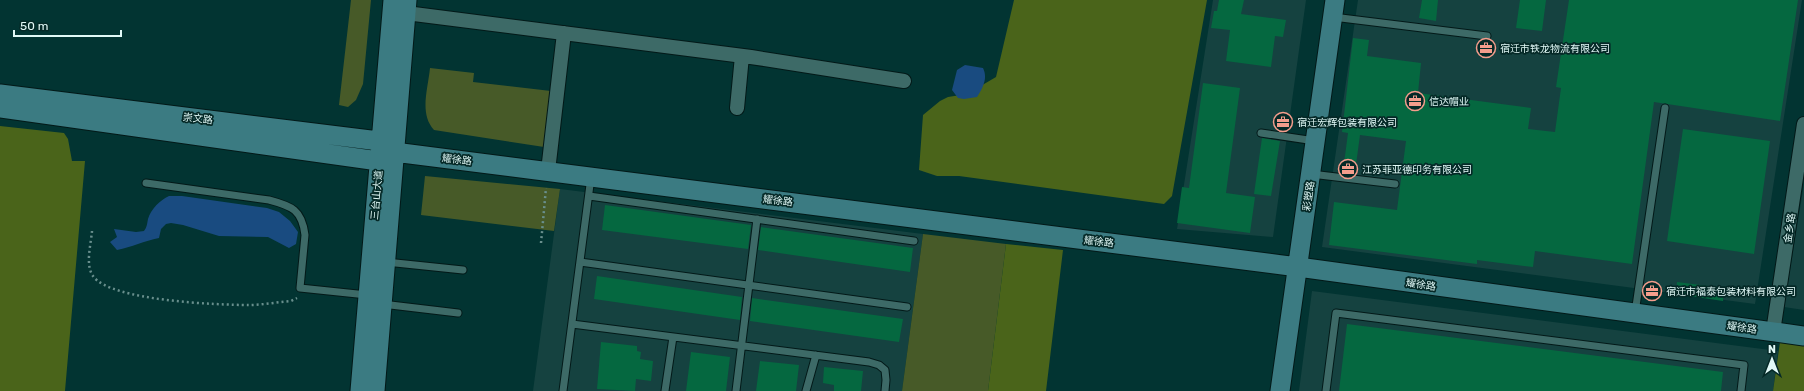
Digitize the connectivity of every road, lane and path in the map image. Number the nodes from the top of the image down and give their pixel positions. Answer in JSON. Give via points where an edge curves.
{"nodes":[{"id":1,"x":402,"y":4,"type":"edge"},
{"id":2,"x":1334,"y":9,"type":"edge"},
{"id":3,"x":564,"y":33,"type":"junction"},
{"id":4,"x":1487,"y":36,"type":"dead end"},
{"id":5,"x":742,"y":56,"type":"junction"},
{"id":6,"x":904,"y":81,"type":"dead end"},
{"id":7,"x":0,"y":94,"type":"edge"},
{"id":8,"x":0,"y":108,"type":"edge"},
{"id":9,"x":737,"y":108,"type":"dead end"},
{"id":10,"x":1665,"y":108,"type":"dead end"},
{"id":11,"x":1804,"y":124,"type":"edge"},
{"id":12,"x":1261,"y":133,"type":"dead end"},
{"id":13,"x":1316,"y":141,"type":"junction"},
{"id":14,"x":388,"y":152,"type":"junction"},
{"id":15,"x":548,"y":171,"type":"junction"},
{"id":16,"x":1311,"y":174,"type":"junction"},
{"id":17,"x":591,"y":177,"type":"junction"},
{"id":18,"x":146,"y":183,"type":"dead end"},
{"id":19,"x":1395,"y":184,"type":"dead end"},
{"id":20,"x":589,"y":196,"type":"junction"},
{"id":21,"x":757,"y":219,"type":"junction"},
{"id":22,"x":92,"y":231,"type":"dead end"},
{"id":23,"x":914,"y":241,"type":"dead end"},
{"id":24,"x":540,"y":243,"type":"dead end"},
{"id":25,"x":386,"y":262,"type":"junction"},
{"id":26,"x":580,"y":262,"type":"junction"},
{"id":27,"x":1298,"y":267,"type":"junction"},
{"id":28,"x":463,"y":270,"type":"dead end"},
{"id":29,"x":749,"y":285,"type":"junction"},
{"id":30,"x":300,"y":288,"type":"junction"},
{"id":31,"x":375,"y":300,"type":"junction"},
{"id":32,"x":907,"y":307,"type":"dead end"},
{"id":33,"x":458,"y":313,"type":"dead end"},
{"id":34,"x":1635,"y":313,"type":"junction"},
{"id":35,"x":572,"y":324,"type":"junction"},
{"id":36,"x":1773,"y":332,"type":"junction"},
{"id":37,"x":1804,"y":336,"type":"edge"},
{"id":38,"x":673,"y":337,"type":"junction"},
{"id":39,"x":741,"y":346,"type":"junction"},
{"id":40,"x":816,"y":355,"type":"junction"},
{"id":41,"x":360,"y":391,"type":"edge"},
{"id":42,"x":375,"y":391,"type":"edge"},
{"id":43,"x":563,"y":391,"type":"edge"},
{"id":44,"x":665,"y":391,"type":"edge"},
{"id":45,"x":736,"y":391,"type":"edge"},
{"id":46,"x":806,"y":391,"type":"edge"},
{"id":47,"x":884,"y":391,"type":"edge"},
{"id":48,"x":1280,"y":391,"type":"edge"},
{"id":49,"x":1326,"y":391,"type":"edge"},
{"id":50,"x":1741,"y":391,"type":"edge"}],
"edges":[{"from":1,"to":3,"type":"street"},
{"from":1,"to":14,"type":"street","name":"三台山大道"},
{"from":2,"to":4,"type":"lane"},
{"from":2,"to":13,"type":"street","name":"彩塑路"},
{"from":3,"to":5,"type":"street"},
{"from":3,"to":15,"type":"street"},
{"from":5,"to":6,"type":"street"},
{"from":5,"to":9,"type":"street"},
{"from":7,"to":14,"type":"street","name":"崇文路"},
{"from":8,"to":14,"type":"street","name":"崇文路"},
{"from":10,"to":34,"type":"lane"},
{"from":11,"to":36,"type":"street","name":"金乡路"},
{"from":12,"to":13,"type":"lane"},
{"from":13,"to":16,"type":"street","name":"彩塑路"},
{"from":14,"to":15,"type":"street","name":"耀徐路"},
{"from":14,"to":25,"type":"street","name":"三台山大道"},
{"from":14,"to":31,"type":"street","name":"三台山大道"},
{"from":15,"to":17,"type":"street","name":"耀徐路"},
{"from":15,"to":24,"type":"path"},
{"from":16,"to":19,"type":"lane"},
{"from":16,"to":27,"type":"street","name":"彩塑路"},
{"from":17,"to":20,"type":"lane"},
{"from":17,"to":27,"type":"street","name":"耀徐路"},
{"from":18,"to":30,"type":"lane","via":[[269,200],[297,212],[302,218],[305,235]]},
{"from":20,"to":21,"type":"lane"},
{"from":20,"to":26,"type":"lane"},
{"from":21,"to":23,"type":"lane"},
{"from":21,"to":29,"type":"lane"},
{"from":22,"to":30,"type":"path","via":[[92,276],[106,286],[126,294],[210,305],[251,305],[292,301],[297,299]]},
{"from":25,"to":28,"type":"lane"},
{"from":25,"to":31,"type":"street","name":"三台山大道"},
{"from":26,"to":29,"type":"lane"},
{"from":26,"to":35,"type":"lane"},
{"from":27,"to":34,"type":"street","name":"耀徐路"},
{"from":27,"to":48,"type":"street","name":"彩塑路"},
{"from":29,"to":32,"type":"lane"},
{"from":29,"to":39,"type":"lane"},
{"from":30,"to":31,"type":"lane"},
{"from":31,"to":33,"type":"lane"},
{"from":31,"to":41,"type":"street","name":"三台山大道"},
{"from":31,"to":42,"type":"street","name":"三台山大道"},
{"from":34,"to":36,"type":"street","name":"耀徐路"},
{"from":35,"to":38,"type":"lane"},
{"from":35,"to":43,"type":"lane"},
{"from":36,"to":37,"type":"street","name":"耀徐路"},
{"from":38,"to":39,"type":"lane"},
{"from":38,"to":44,"type":"lane"},
{"from":39,"to":40,"type":"lane"},
{"from":39,"to":45,"type":"lane"},
{"from":40,"to":46,"type":"lane"},
{"from":40,"to":47,"type":"lane","via":[[879,365],[885,370]]},
{"from":49,"to":50,"type":"lane","via":[[1336,313],[1744,365]]}]}
